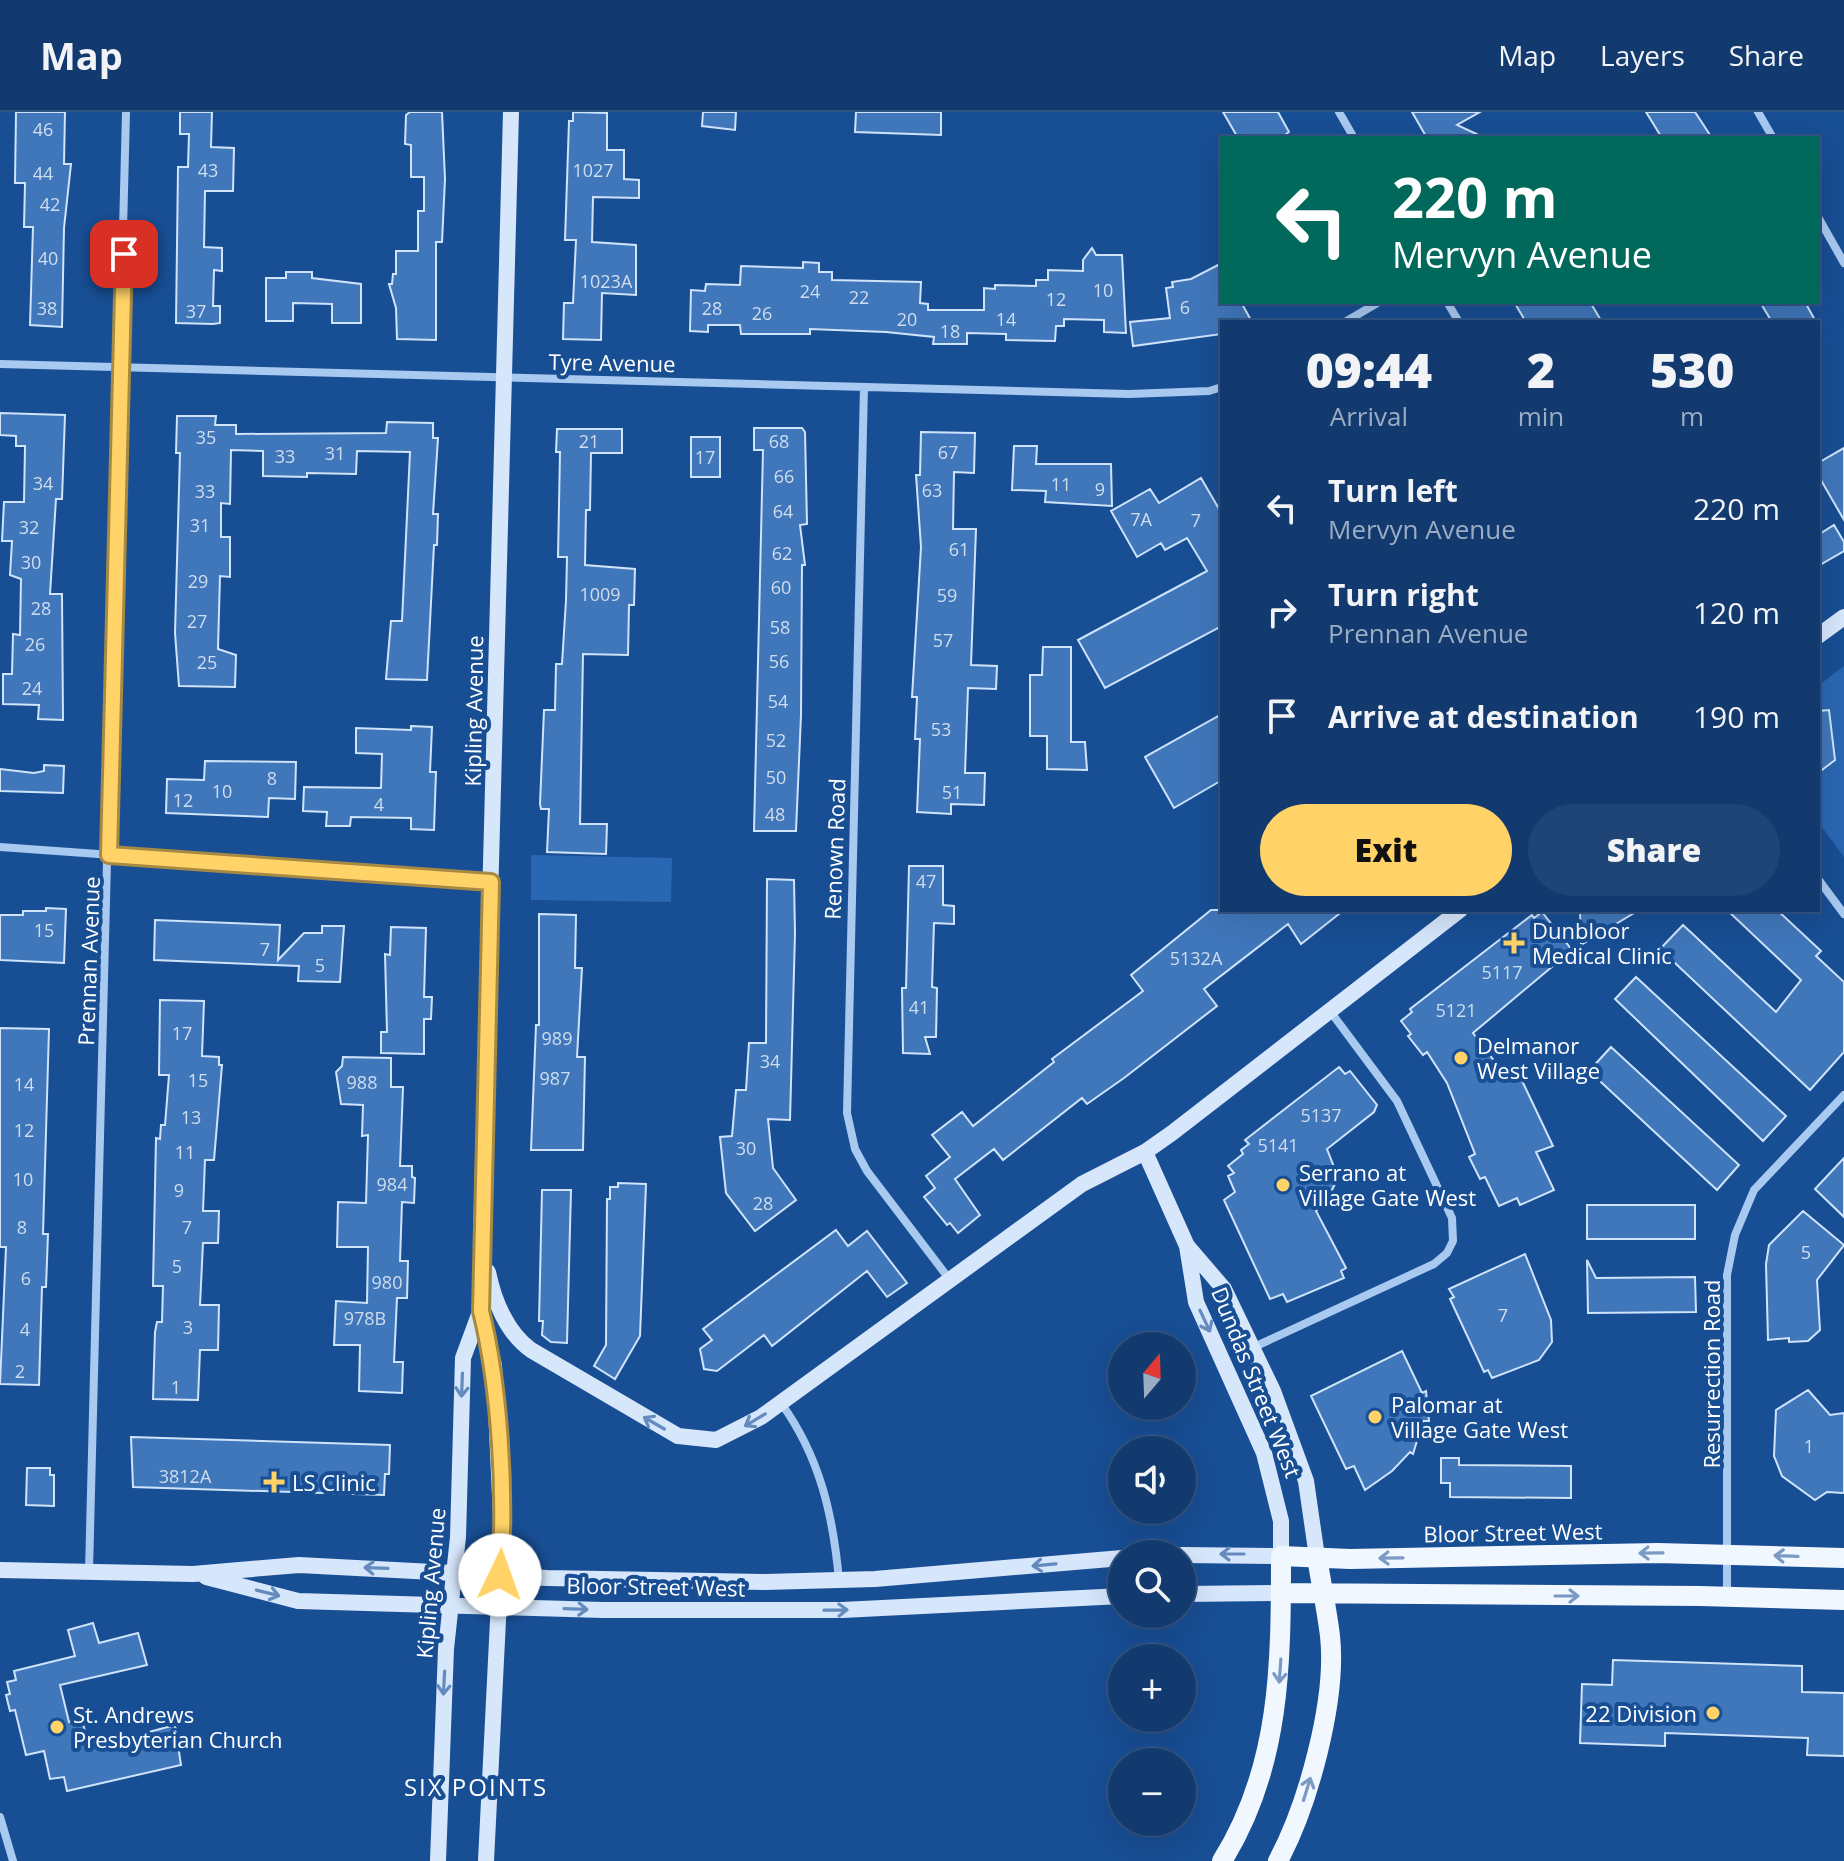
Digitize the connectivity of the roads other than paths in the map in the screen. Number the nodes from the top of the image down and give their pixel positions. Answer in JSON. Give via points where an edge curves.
{"nodes":[{"id":1,"x":126,"y":112,"type":"edge"},
{"id":2,"x":511,"y":112,"type":"edge"},
{"id":3,"x":1339,"y":112,"type":"edge"},
{"id":4,"x":1758,"y":112,"type":"edge"},
{"id":5,"x":1353,"y":136,"type":"edge"},
{"id":6,"x":1772,"y":136,"type":"edge"},
{"id":7,"x":1820,"y":221,"type":"edge"},
{"id":8,"x":1844,"y":263,"type":"edge"},
{"id":9,"x":1376,"y":304,"type":"edge"},
{"id":10,"x":1348,"y":320,"type":"edge"},
{"id":11,"x":0,"y":364,"type":"edge"},
{"id":12,"x":122,"y":367,"type":"junction"},
{"id":13,"x":503,"y":377,"type":"junction"},
{"id":14,"x":864,"y":387,"type":"junction"},
{"id":15,"x":1220,"y":388,"type":"edge"},
{"id":16,"x":1844,"y":617,"type":"edge"},
{"id":17,"x":1820,"y":635,"type":"edge"},
{"id":18,"x":0,"y":847,"type":"edge"},
{"id":19,"x":109,"y":855,"type":"junction"},
{"id":20,"x":491,"y":882,"type":"junction"},
{"id":21,"x":1820,"y":882,"type":"edge"},
{"id":22,"x":1457,"y":912,"type":"edge"},
{"id":23,"x":1844,"y":914,"type":"edge"},
{"id":24,"x":1330,"y":1011,"type":"junction"},
{"id":25,"x":1844,"y":1095,"type":"edge"},
{"id":26,"x":1145,"y":1152,"type":"junction"},
{"id":27,"x":481,"y":1239,"type":"junction"},
{"id":28,"x":1187,"y":1246,"type":"junction"},
{"id":29,"x":950,"y":1280,"type":"junction"},
{"id":30,"x":481,"y":1311,"type":"junction"},
{"id":31,"x":1252,"y":1348,"type":"junction"},
{"id":32,"x":781,"y":1403,"type":"junction"},
{"id":33,"x":1729,"y":1554,"type":"junction"},
{"id":34,"x":1196,"y":1555,"type":"edge"},
{"id":35,"x":1281,"y":1556,"type":"junction"},
{"id":36,"x":1317,"y":1557,"type":"junction"},
{"id":37,"x":1844,"y":1558,"type":"edge"},
{"id":38,"x":1108,"y":1559,"type":"edge"},
{"id":39,"x":0,"y":1570,"type":"edge"},
{"id":40,"x":89,"y":1571,"type":"junction"},
{"id":41,"x":454,"y":1572,"type":"junction"},
{"id":42,"x":193,"y":1574,"type":"junction"},
{"id":43,"x":500,"y":1575,"type":"junction"},
{"id":44,"x":839,"y":1580,"type":"junction"},
{"id":45,"x":1281,"y":1593,"type":"junction"},
{"id":46,"x":1196,"y":1594,"type":"edge"},
{"id":47,"x":1323,"y":1594,"type":"junction"},
{"id":48,"x":1727,"y":1596,"type":"junction"},
{"id":49,"x":1108,"y":1597,"type":"edge"},
{"id":50,"x":1844,"y":1600,"type":"edge"},
{"id":51,"x":450,"y":1605,"type":"junction"},
{"id":52,"x":498,"y":1607,"type":"junction"},
{"id":53,"x":0,"y":1817,"type":"edge"},
{"id":54,"x":13,"y":1861,"type":"edge"},
{"id":55,"x":438,"y":1861,"type":"edge"},
{"id":56,"x":486,"y":1861,"type":"edge"},
{"id":57,"x":1222,"y":1861,"type":"edge"},
{"id":58,"x":1278,"y":1861,"type":"edge"}],
"edges":[{"from":1,"to":12,"type":"street","name":"Prennan Avenue"},
{"from":2,"to":13,"type":"main road","name":"Kipling Avenue"},
{"from":3,"to":5,"type":"street"},
{"from":4,"to":6,"type":"street"},
{"from":7,"to":8,"type":"street"},
{"from":9,"to":10,"type":"street"},
{"from":11,"to":12,"type":"street","name":"Tyre Avenue"},
{"from":12,"to":13,"type":"street","name":"Tyre Avenue"},
{"from":12,"to":19,"type":"street","name":"Prennan Avenue"},
{"from":13,"to":14,"type":"street","name":"Tyre Avenue"},
{"from":13,"to":20,"type":"main road","name":"Kipling Avenue"},
{"from":14,"to":15,"type":"street","name":"Tyre Avenue","via":[[1129,394]]},
{"from":14,"to":29,"type":"street","name":"Renown Road","via":[[847,1113],[855,1149],[867,1171]]},
{"from":16,"to":17,"type":"main road"},
{"from":18,"to":19,"type":"street"},
{"from":19,"to":20,"type":"street"},
{"from":19,"to":40,"type":"street","name":"Prennan Avenue"},
{"from":20,"to":27,"type":"main road","name":"Kipling Avenue"},
{"from":21,"to":23,"type":"street"},
{"from":22,"to":24,"type":"main road"},
{"from":24,"to":26,"type":"main road"},
{"from":24,"to":31,"type":"street","via":[[1397,1101],[1452,1218],[1453,1241],[1434,1264]]},
{"from":25,"to":33,"type":"street","name":"Resurrection Road","via":[[1754,1190],[1735,1235],[1727,1275]]},
{"from":26,"to":28,"type":"main road","name":"Dundas Street West"},
{"from":26,"to":29,"type":"main road","via":[[1082,1184]]},
{"from":27,"to":30,"type":"main road","name":"Kipling Avenue"},
{"from":32,"to":27,"type":"main road","one_way":true,"via":[[716,1440],[691,1440],[665,1429],[517,1341],[493,1294]]},
{"from":28,"to":31,"type":"main road","name":"Dundas Street West","via":[[1224,1289]]},
{"from":28,"to":35,"type":"main road","name":"Dundas Street West","one_way":true,"via":[[1196,1302],[1264,1453],[1281,1521]]},
{"from":29,"to":32,"type":"main road"},
{"from":30,"to":41,"type":"main road","name":"Kipling Avenue","one_way":true,"via":[[463,1358]]},
{"from":30,"to":43,"type":"main road","name":"Kipling Avenue","via":[[494,1365]]},
{"from":31,"to":36,"type":"main road","name":"Dundas Street West","via":[[1297,1449]]},
{"from":32,"to":44,"type":"street","via":[[804,1439],[827,1495]]},
{"from":33,"to":36,"type":"main road","name":"Bloor Street West","one_way":true},
{"from":37,"to":33,"type":"main road","name":"Bloor Street West","one_way":true},
{"from":33,"to":48,"type":"street","name":"Resurrection Road"},
{"from":35,"to":34,"type":"main road","name":"Bloor Street West","one_way":true},
{"from":35,"to":36,"type":"main road","name":"Bloor Street West"},
{"from":35,"to":45,"type":"main road","name":"Dundas Street West"},
{"from":36,"to":47,"type":"main road","name":"Dundas Street West"},
{"from":38,"to":44,"type":"main road","name":"Bloor Street West","one_way":true},
{"from":39,"to":40,"type":"main road","name":"Bloor Street West"},
{"from":40,"to":42,"type":"main road","name":"Bloor Street West"},
{"from":41,"to":42,"type":"main road","name":"Bloor Street West","one_way":true,"via":[[299,1565]]},
{"from":41,"to":43,"type":"main road","name":"Bloor Street West"},
{"from":41,"to":51,"type":"main road","name":"Kipling Avenue"},
{"from":42,"to":51,"type":"main road","name":"Bloor Street West","one_way":true,"via":[[298,1601]]},
{"from":43,"to":44,"type":"main road","name":"Bloor Street West"},
{"from":43,"to":52,"type":"main road","name":"Kipling Avenue"},
{"from":45,"to":46,"type":"main road"},
{"from":45,"to":47,"type":"main road"},
{"from":45,"to":57,"type":"main road","name":"Dundas Street West","one_way":true,"via":[[1273,1733],[1254,1798]]},
{"from":47,"to":48,"type":"main road","one_way":true},
{"from":58,"to":47,"type":"main road","name":"Dundas Street West","one_way":true,"via":[[1299,1815],[1320,1742],[1331,1639]]},
{"from":48,"to":50,"type":"main road"},
{"from":52,"to":49,"type":"main road","name":"Bloor Street West","one_way":true,"via":[[797,1611]]},
{"from":51,"to":52,"type":"main road","name":"Bloor Street West"},
{"from":51,"to":55,"type":"main road","name":"Kipling Avenue","one_way":true},
{"from":52,"to":56,"type":"main road","name":"Kipling Avenue"},
{"from":53,"to":54,"type":"street"}]}
